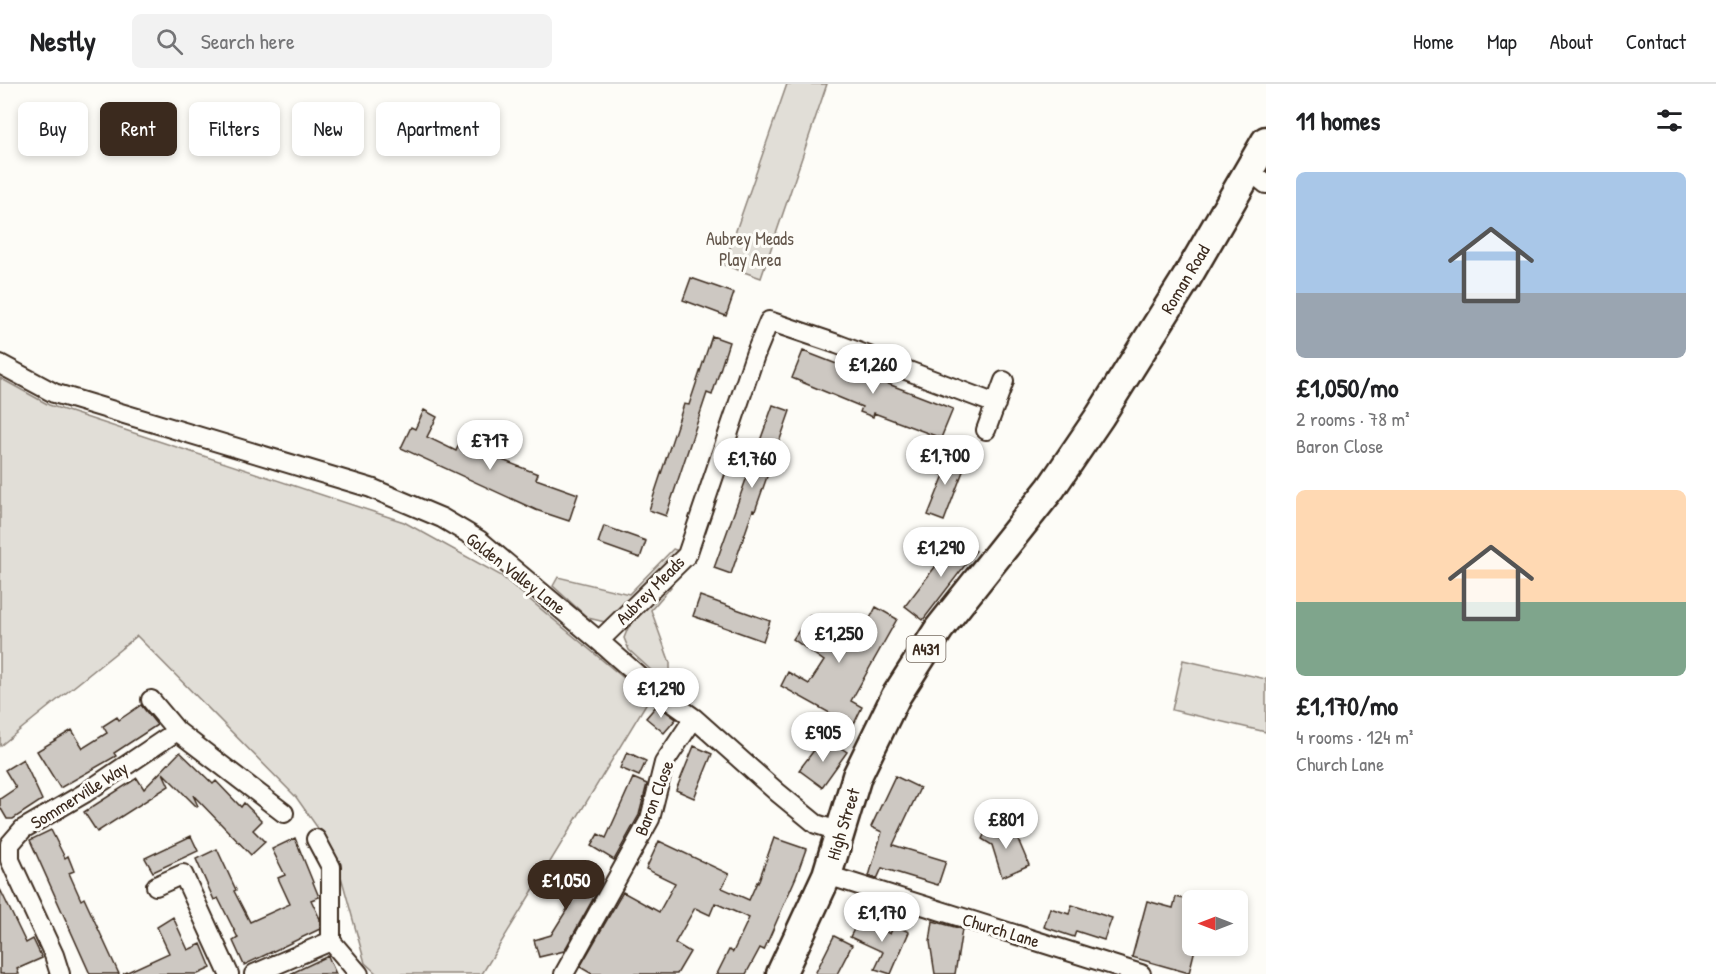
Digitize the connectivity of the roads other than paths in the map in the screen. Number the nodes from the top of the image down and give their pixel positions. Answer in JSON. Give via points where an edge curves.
{"nodes":[{"id":1,"x":1266,"y":141,"type":"edge"},
{"id":2,"x":1258,"y":177,"type":"edge"},
{"id":3,"x":0,"y":364,"type":"edge"},
{"id":4,"x":1004,"y":381,"type":"dead end"},
{"id":5,"x":996,"y":404,"type":"junction"},
{"id":6,"x":1100,"y":416,"type":"joint"},
{"id":7,"x":986,"y":430,"type":"dead end"},
{"id":8,"x":599,"y":640,"type":"junction"},
{"id":9,"x":151,"y":700,"type":"dead end"},
{"id":10,"x":694,"y":718,"type":"junction"},
{"id":11,"x":177,"y":731,"type":"junction"},
{"id":12,"x":284,"y":813,"type":"dead end"},
{"id":13,"x":841,"y":832,"type":"junction"},
{"id":14,"x":316,"y":839,"type":"dead end"},
{"id":15,"x":827,"y":875,"type":"junction"},
{"id":16,"x":156,"y":886,"type":"dead end"},
{"id":17,"x":331,"y":940,"type":"junction"},
{"id":18,"x":60,"y":974,"type":"edge"},
{"id":19,"x":229,"y":974,"type":"edge"},
{"id":20,"x":254,"y":974,"type":"edge"},
{"id":21,"x":359,"y":974,"type":"edge"},
{"id":22,"x":564,"y":974,"type":"edge"},
{"id":23,"x":781,"y":974,"type":"edge"},
{"id":24,"x":1142,"y":974,"type":"edge"}],
"edges":[{"from":1,"to":2,"type":"main road","name":"Roman Road","number":"A431"},
{"from":2,"to":6,"type":"main road","name":"Roman Road","number":"A431","via":[[1186,279]]},
{"from":3,"to":8,"type":"street","name":"Golden Valley Lane","via":[[54,393],[371,488],[442,518],[479,540]]},
{"from":4,"to":5,"type":"street"},
{"from":5,"to":7,"type":"street"},
{"from":5,"to":8,"type":"street","name":"Aubrey Meads","via":[[769,321],[687,555]]},
{"from":6,"to":13,"type":"main road","name":"High Street","number":"A431","via":[[1051,488],[939,629],[896,696],[857,776]]},
{"from":8,"to":10,"type":"street","name":"Golden Valley Lane","via":[[656,691]]},
{"from":9,"to":11,"type":"street"},
{"from":10,"to":13,"type":"street","name":"Golden Valley Lane","via":[[816,824]]},
{"from":10,"to":22,"type":"street","name":"Baron Close","via":[[664,763],[650,819]]},
{"from":11,"to":12,"type":"street"},
{"from":11,"to":18,"type":"street","name":"Sommerville Way","via":[[24,829],[10,844],[10,860]]},
{"from":13,"to":15,"type":"main road","name":"High Street","number":"A431"},
{"from":14,"to":17,"type":"street","via":[[331,867]]},
{"from":15,"to":23,"type":"main road","name":"High Street","number":"A431"},
{"from":15,"to":24,"type":"street","name":"Church Lane"},
{"from":16,"to":19,"type":"street","via":[[183,873]]},
{"from":17,"to":20,"type":"street"},
{"from":17,"to":21,"type":"street"}]}
